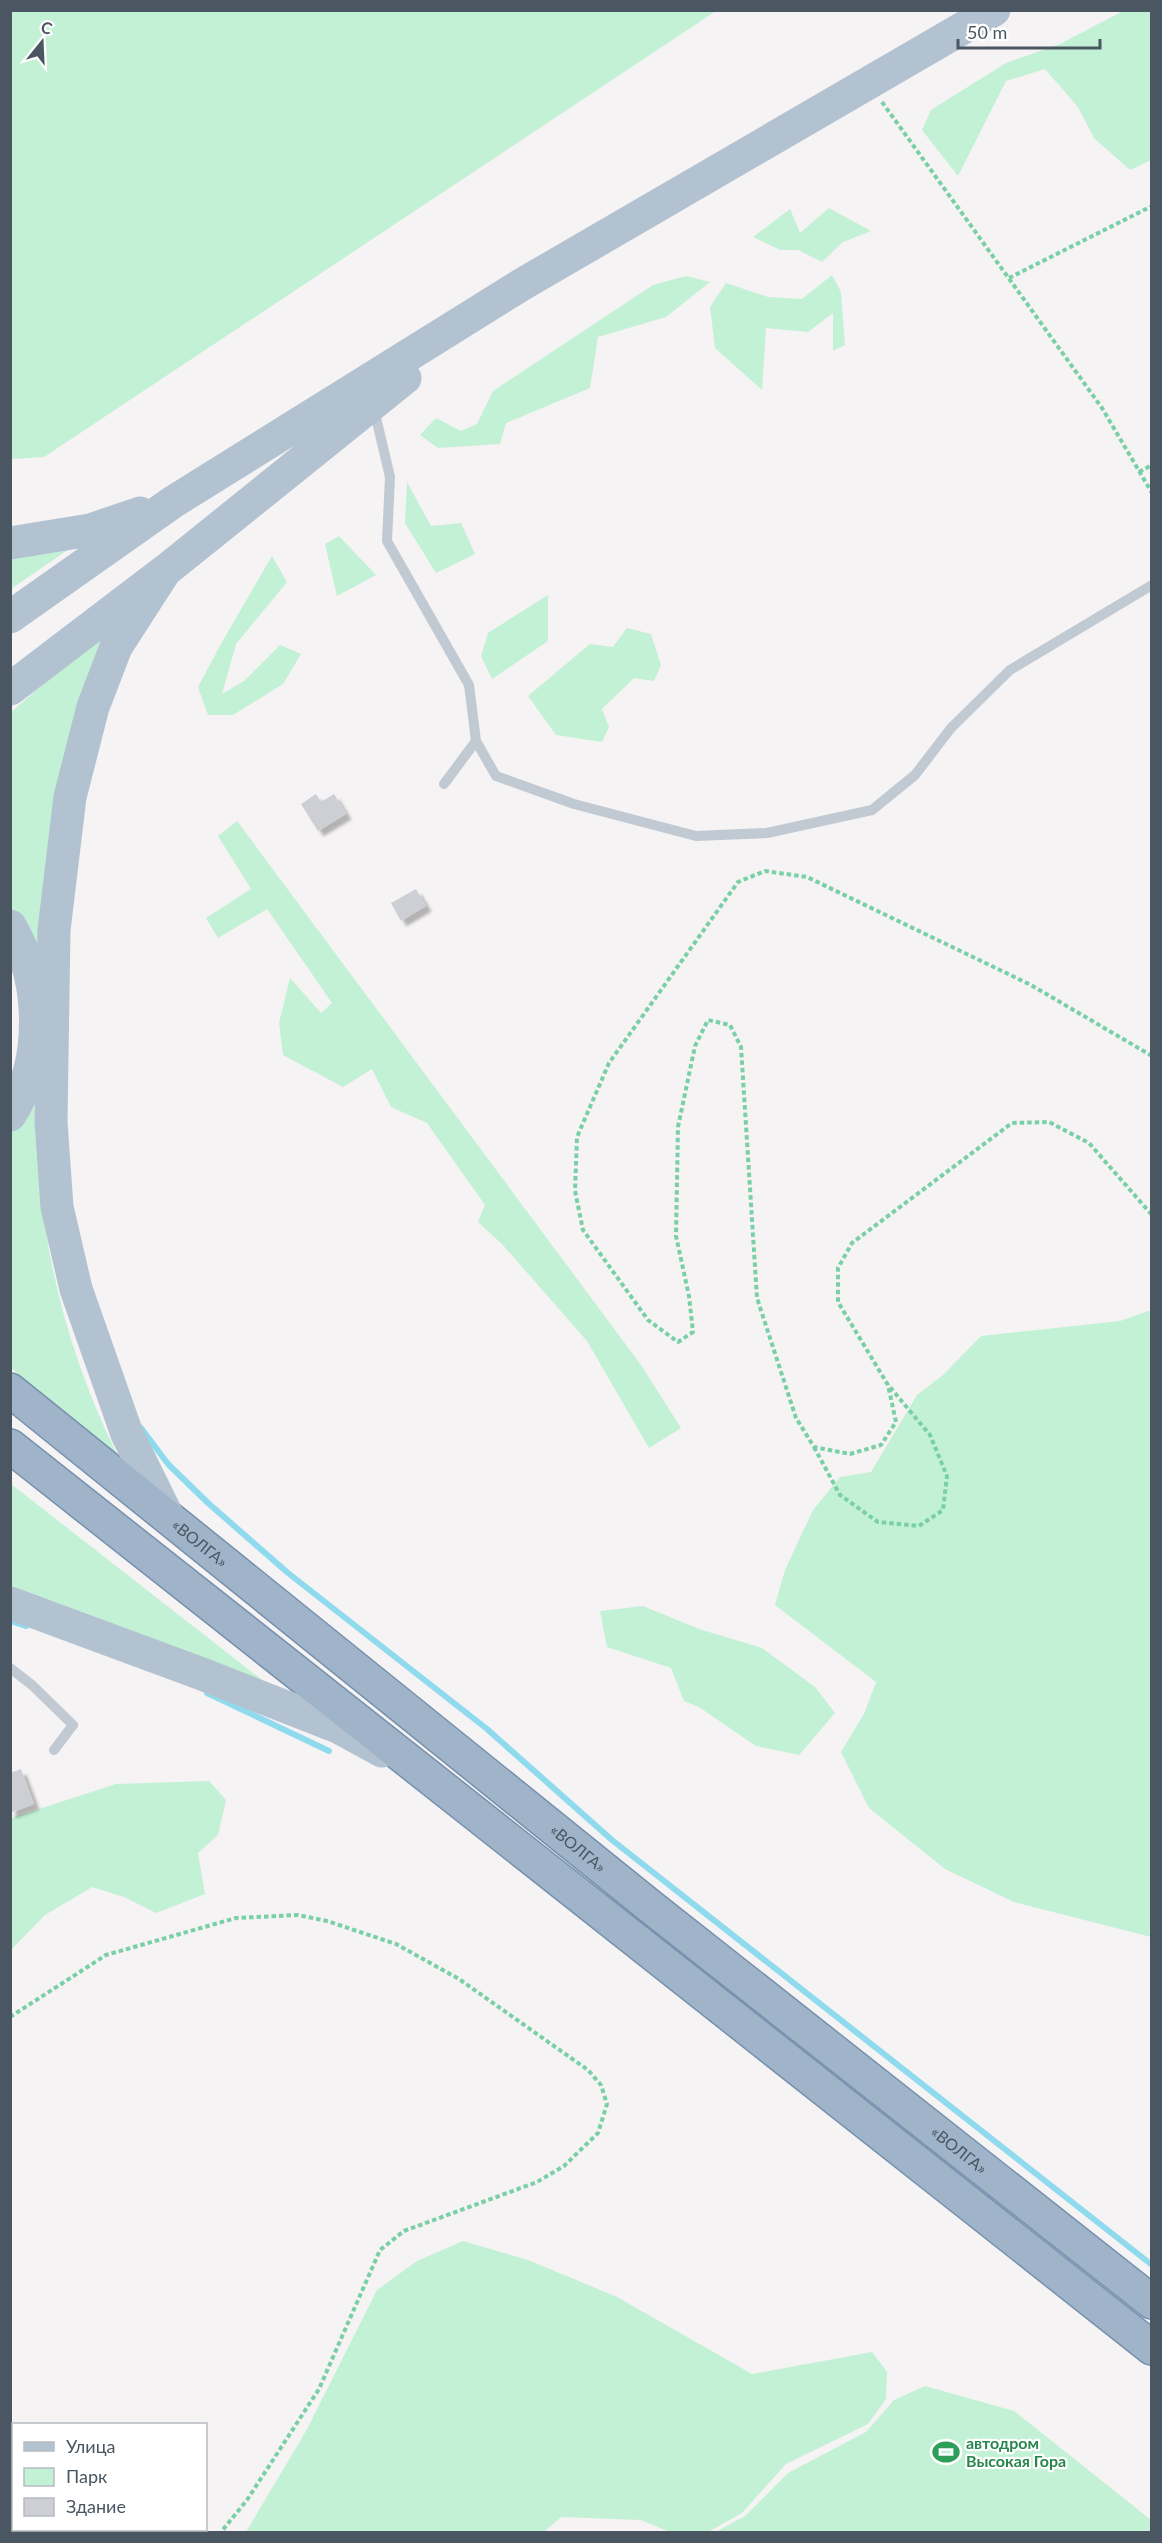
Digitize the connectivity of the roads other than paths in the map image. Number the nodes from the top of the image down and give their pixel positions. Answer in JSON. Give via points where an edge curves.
{"nodes":[{"id":1,"x":994,"y":10,"type":"edge"},
{"id":2,"x":521,"y":285,"type":"junction"},
{"id":3,"x":373,"y":404,"type":"junction"},
{"id":4,"x":173,"y":502,"type":"junction"},
{"id":5,"x":10,"y":543,"type":"edge"},
{"id":6,"x":165,"y":571,"type":"junction"},
{"id":7,"x":1152,"y":585,"type":"edge"},
{"id":8,"x":10,"y":616,"type":"edge"},
{"id":9,"x":10,"y":689,"type":"edge"},
{"id":10,"x":476,"y":741,"type":"junction"},
{"id":11,"x":444,"y":784,"type":"dead end"},
{"id":12,"x":10,"y":926,"type":"edge"},
{"id":13,"x":10,"y":1115,"type":"edge"},
{"id":14,"x":10,"y":1390,"type":"edge"},
{"id":15,"x":10,"y":1446,"type":"edge"},
{"id":16,"x":167,"y":1515,"type":"junction"},
{"id":17,"x":10,"y":1603,"type":"edge"},
{"id":18,"x":10,"y":1668,"type":"edge"},
{"id":19,"x":54,"y":1750,"type":"dead end"},
{"id":20,"x":420,"y":1771,"type":"junction"},
{"id":21,"x":1152,"y":2302,"type":"edge"},
{"id":22,"x":1152,"y":2348,"type":"edge"}],
"edges":[{"from":1,"to":2,"type":"main road"},
{"from":2,"to":3,"type":"main road"},
{"from":2,"to":4,"type":"main road"},
{"from":3,"to":6,"type":"main road"},
{"from":3,"to":10,"type":"lane","via":[[390,477],[387,541],[469,685]]},
{"from":4,"to":5,"type":"main road","via":[[90,530]]},
{"from":4,"to":8,"type":"main road"},
{"from":6,"to":9,"type":"main road"},
{"from":6,"to":16,"type":"main road","via":[[116,647],[93,707],[70,797],[54,930],[51,1122],[57,1208],[76,1289],[127,1434]]},
{"from":7,"to":10,"type":"lane","via":[[1010,670],[951,728],[915,775],[872,810],[767,833],[696,836],[573,804],[496,776]]},
{"from":10,"to":11,"type":"lane"},
{"from":12,"to":13,"type":"main road","via":[[26,957],[35,1008],[32,1064]]},
{"from":14,"to":16,"type":"highway","name":"«ВОЛГА»"},
{"from":15,"to":20,"type":"highway"},
{"from":16,"to":21,"type":"highway","name":"«ВОЛГА»","via":[[651,1907]]},
{"from":17,"to":20,"type":"main road","via":[[340,1728]]},
{"from":18,"to":19,"type":"lane","via":[[73,1725]]},
{"from":20,"to":22,"type":"highway"}]}
